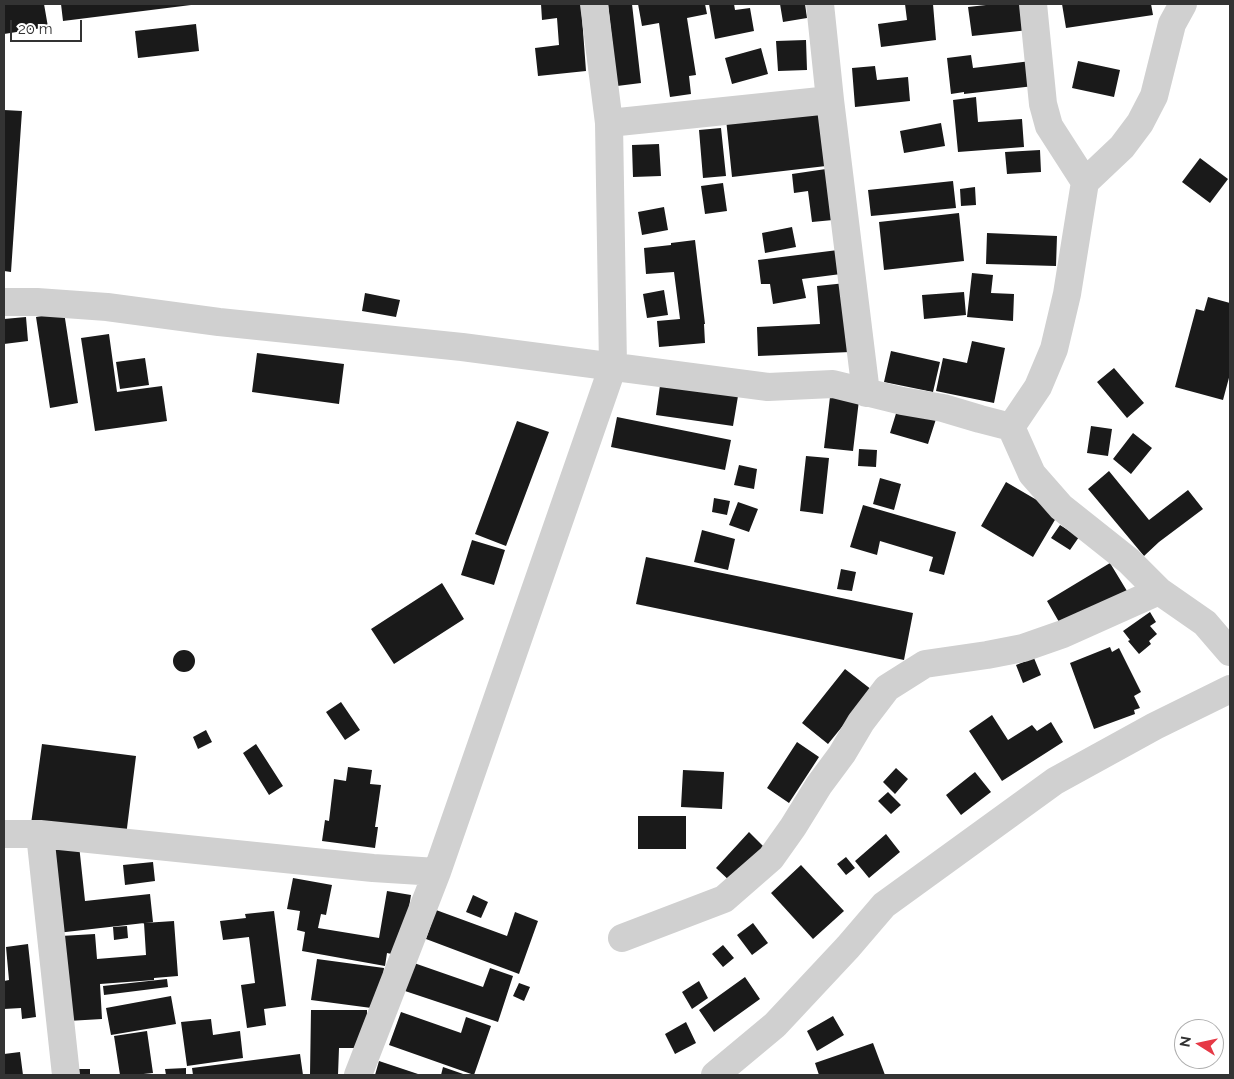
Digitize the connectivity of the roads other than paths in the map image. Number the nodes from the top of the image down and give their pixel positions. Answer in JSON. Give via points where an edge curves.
{"nodes":[{"id":1,"x":594,"y":4,"type":"edge"},
{"id":2,"x":820,"y":4,"type":"edge"},
{"id":3,"x":1033,"y":4,"type":"edge"},
{"id":4,"x":1184,"y":4,"type":"edge"},
{"id":5,"x":830,"y":100,"type":"junction"},
{"id":6,"x":609,"y":123,"type":"junction"},
{"id":7,"x":1085,"y":182,"type":"junction"},
{"id":8,"x":4,"y":302,"type":"edge"},
{"id":9,"x":613,"y":366,"type":"junction"},
{"id":10,"x":866,"y":393,"type":"junction"},
{"id":11,"x":1011,"y":426,"type":"junction"},
{"id":12,"x":1159,"y":591,"type":"junction"},
{"id":13,"x":1230,"y":652,"type":"edge"},
{"id":14,"x":1230,"y":689,"type":"edge"},
{"id":15,"x":4,"y":834,"type":"edge"},
{"id":16,"x":40,"y":834,"type":"junction"},
{"id":17,"x":437,"y":872,"type":"junction"},
{"id":18,"x":622,"y":938,"type":"dead end"},
{"id":19,"x":66,"y":1075,"type":"edge"},
{"id":20,"x":358,"y":1075,"type":"edge"},
{"id":21,"x":715,"y":1075,"type":"edge"}],
"edges":[{"from":1,"to":6,"type":"street"},
{"from":2,"to":5,"type":"street"},
{"from":3,"to":7,"type":"street","via":[[1048,126]]},
{"from":4,"to":7,"type":"street","via":[[1172,24],[1154,96],[1144,116],[1122,147]]},
{"from":5,"to":6,"type":"street"},
{"from":5,"to":10,"type":"street"},
{"from":6,"to":9,"type":"street"},
{"from":7,"to":11,"type":"street","via":[[1067,294],[1054,349],[1038,387]]},
{"from":8,"to":9,"type":"street","via":[[107,307]]},
{"from":9,"to":10,"type":"street","via":[[768,387],[833,384]]},
{"from":9,"to":17,"type":"street"},
{"from":10,"to":11,"type":"street"},
{"from":11,"to":12,"type":"street","via":[[1032,474],[1062,507],[1129,561]]},
{"from":12,"to":13,"type":"street","via":[[1205,623]]},
{"from":12,"to":18,"type":"street","via":[[1024,648],[925,664],[887,688],[771,858],[724,899]]},
{"from":14,"to":21,"type":"street","via":[[1055,781],[884,905],[775,1025]]},
{"from":15,"to":16,"type":"street"},
{"from":16,"to":17,"type":"street"},
{"from":16,"to":19,"type":"street"},
{"from":17,"to":20,"type":"street"}]}
